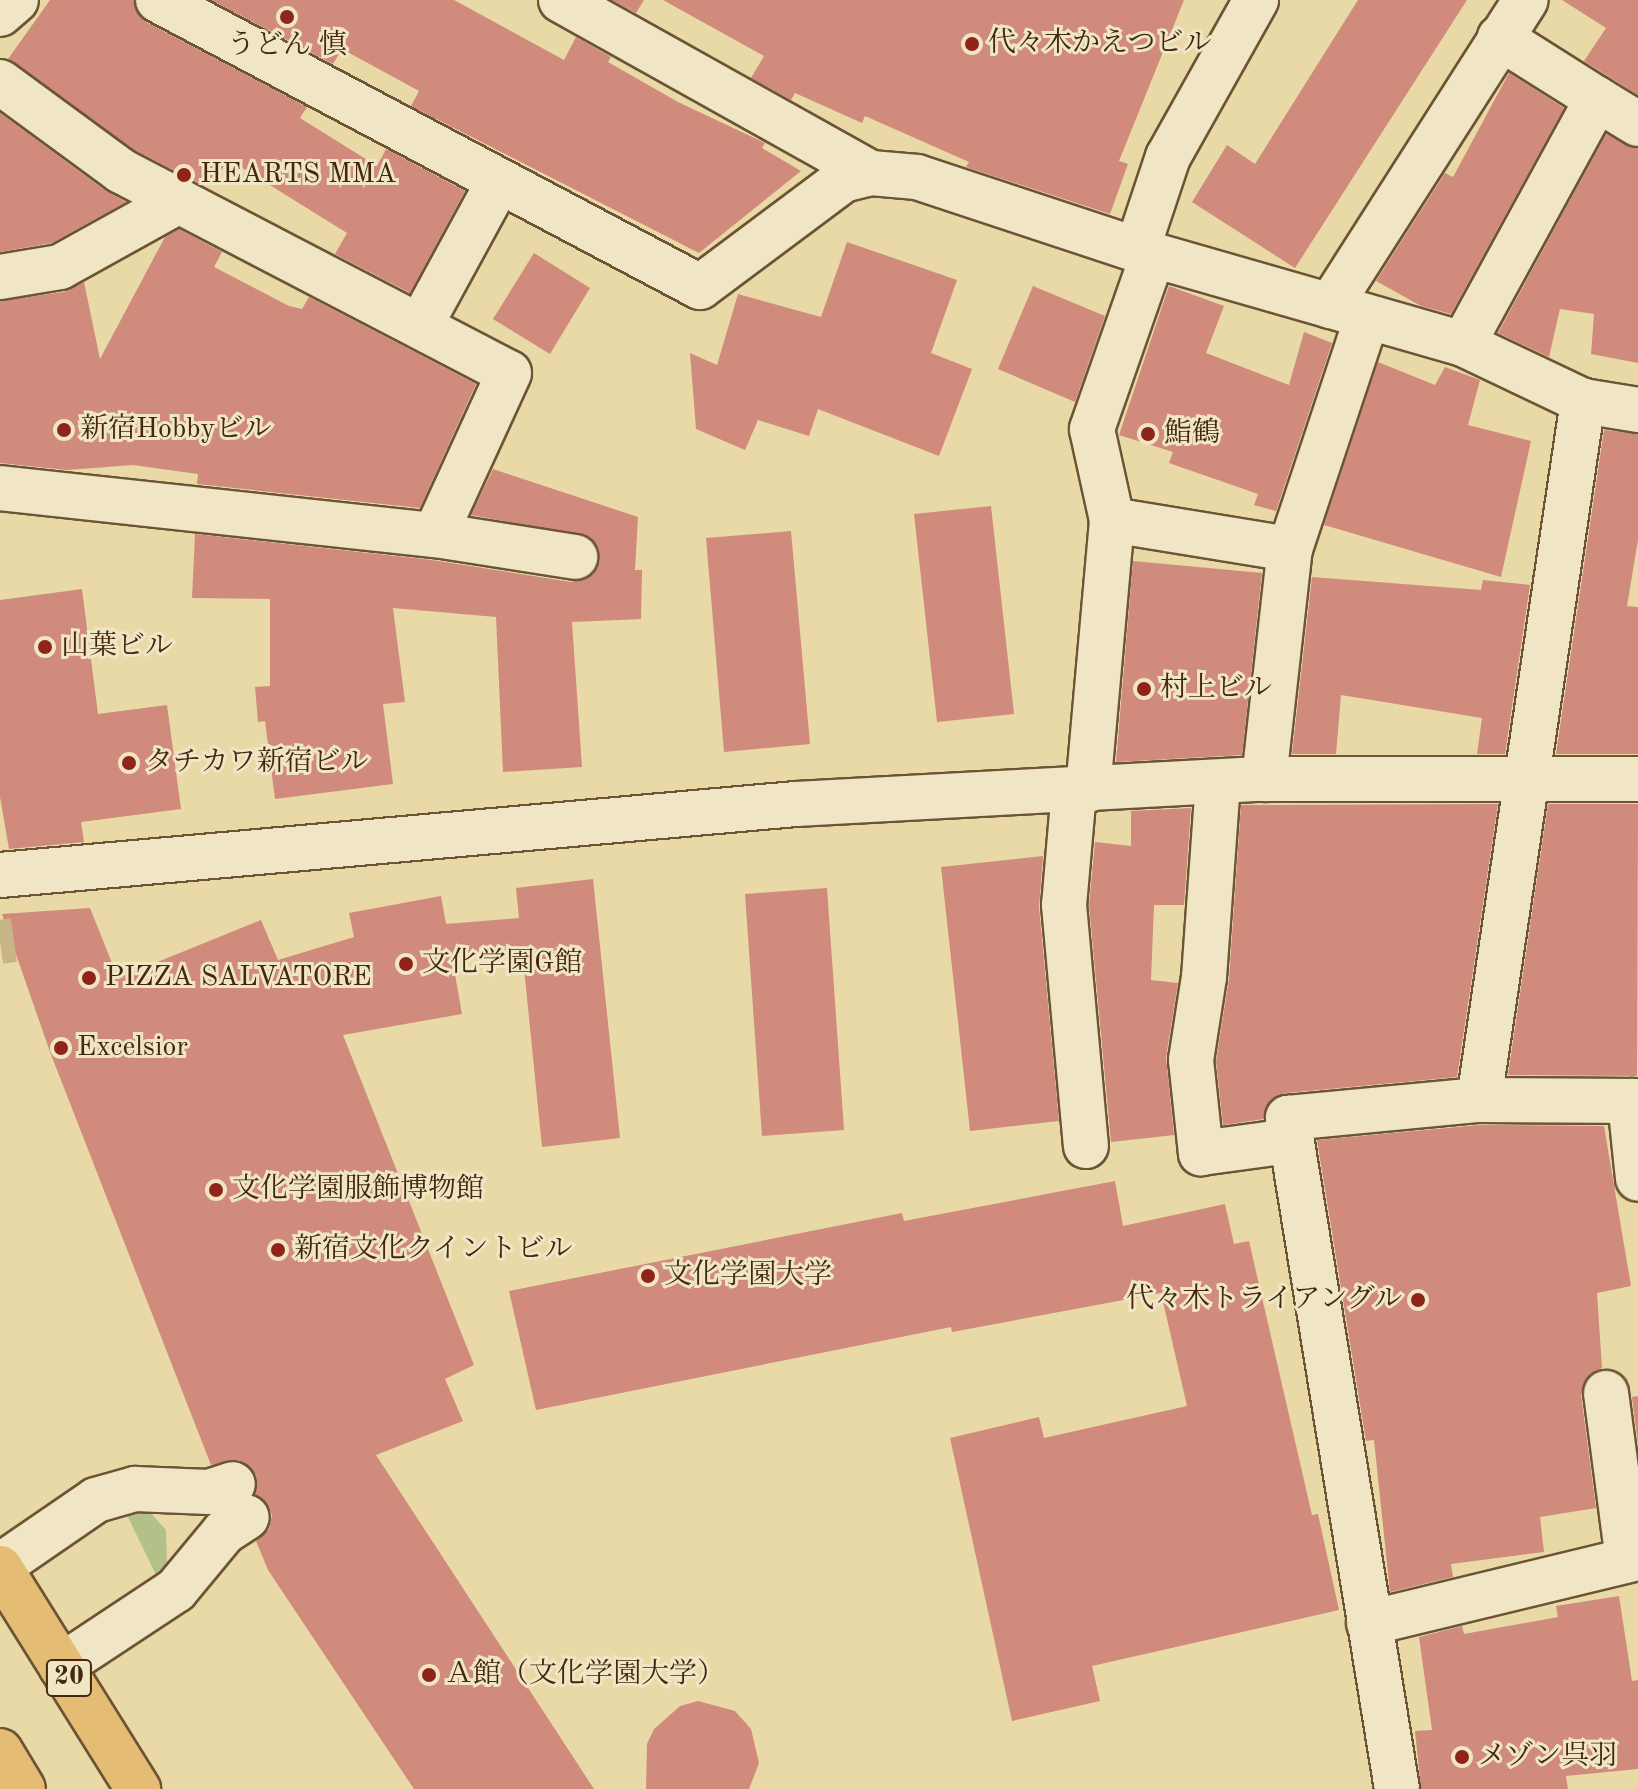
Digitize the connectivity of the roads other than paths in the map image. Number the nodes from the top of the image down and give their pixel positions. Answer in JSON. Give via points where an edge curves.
{"nodes":[{"id":1,"x":16,"y":0,"type":"edge"},
{"id":2,"x":158,"y":0,"type":"edge"},
{"id":3,"x":561,"y":0,"type":"edge"},
{"id":4,"x":1256,"y":0,"type":"edge"},
{"id":5,"x":1526,"y":0,"type":"edge"},
{"id":6,"x":0,"y":14,"type":"edge"},
{"id":7,"x":1500,"y":38,"type":"junction"},
{"id":8,"x":0,"y":82,"type":"edge"},
{"id":9,"x":1597,"y":99,"type":"junction"},
{"id":10,"x":1638,"y":124,"type":"edge"},
{"id":11,"x":871,"y":173,"type":"junction"},
{"id":12,"x":499,"y":181,"type":"junction"},
{"id":13,"x":179,"y":201,"type":"junction"},
{"id":14,"x":1145,"y":252,"type":"junction"},
{"id":15,"x":0,"y":277,"type":"edge"},
{"id":16,"x":1348,"y":311,"type":"junction"},
{"id":17,"x":420,"y":326,"type":"junction"},
{"id":18,"x":1463,"y":344,"type":"junction"},
{"id":19,"x":1583,"y":401,"type":"junction"},
{"id":20,"x":1638,"y":410,"type":"edge"},
{"id":21,"x":0,"y":488,"type":"edge"},
{"id":22,"x":1112,"y":520,"type":"junction"},
{"id":23,"x":435,"y":535,"type":"junction"},
{"id":24,"x":1290,"y":549,"type":"junction"},
{"id":25,"x":575,"y":557,"type":"dead end"},
{"id":26,"x":1526,"y":775,"type":"junction"},
{"id":27,"x":1264,"y":779,"type":"junction"},
{"id":28,"x":1638,"y":779,"type":"edge"},
{"id":29,"x":1218,"y":782,"type":"junction"},
{"id":30,"x":1081,"y":791,"type":"junction"},
{"id":31,"x":0,"y":875,"type":"edge"},
{"id":32,"x":1479,"y":1100,"type":"junction"},
{"id":33,"x":1634,"y":1101,"type":"edge"},
{"id":34,"x":1289,"y":1141,"type":"junction"},
{"id":35,"x":1086,"y":1146,"type":"dead end"},
{"id":36,"x":1638,"y":1179,"type":"edge"},
{"id":37,"x":1606,"y":1393,"type":"dead end"},
{"id":38,"x":1633,"y":1559,"type":"edge"},
{"id":39,"x":0,"y":1567,"type":"edge"},
{"id":40,"x":1369,"y":1623,"type":"junction"},
{"id":41,"x":61,"y":1666,"type":"junction"},
{"id":42,"x":0,"y":1751,"type":"edge"},
{"id":43,"x":23,"y":1789,"type":"edge"},
{"id":44,"x":138,"y":1789,"type":"edge"},
{"id":45,"x":1397,"y":1789,"type":"edge"}],
"edges":[{"from":1,"to":6,"type":"street"},
{"from":2,"to":12,"type":"street"},
{"from":3,"to":11,"type":"street"},
{"from":4,"to":14,"type":"street","via":[[1168,157]]},
{"from":5,"to":7,"type":"street"},
{"from":7,"to":9,"type":"street"},
{"from":7,"to":16,"type":"street"},
{"from":8,"to":13,"type":"street","via":[[121,171]]},
{"from":9,"to":10,"type":"street"},
{"from":9,"to":18,"type":"street"},
{"from":11,"to":12,"type":"street","via":[[843,180],[700,287]]},
{"from":11,"to":14,"type":"street","via":[[917,177]]},
{"from":12,"to":17,"type":"street"},
{"from":13,"to":15,"type":"street","via":[[60,267]]},
{"from":13,"to":17,"type":"street"},
{"from":14,"to":16,"type":"street"},
{"from":14,"to":22,"type":"street","via":[[1092,429]]},
{"from":16,"to":18,"type":"street"},
{"from":16,"to":24,"type":"street"},
{"from":17,"to":23,"type":"street","via":[[509,373]]},
{"from":18,"to":19,"type":"street"},
{"from":19,"to":20,"type":"street"},
{"from":19,"to":26,"type":"street"},
{"from":21,"to":23,"type":"street"},
{"from":22,"to":24,"type":"street"},
{"from":22,"to":30,"type":"street"},
{"from":23,"to":25,"type":"street"},
{"from":24,"to":27,"type":"street"},
{"from":26,"to":27,"type":"street"},
{"from":26,"to":28,"type":"street"},
{"from":26,"to":32,"type":"street"},
{"from":27,"to":29,"type":"street"},
{"from":29,"to":30,"type":"street"},
{"from":29,"to":34,"type":"street","via":[[1204,977],[1191,1060],[1201,1153]]},
{"from":30,"to":31,"type":"street","via":[[796,804]]},
{"from":30,"to":35,"type":"street","via":[[1064,905]]},
{"from":32,"to":33,"type":"street"},
{"from":32,"to":34,"type":"street","via":[[1288,1118]]},
{"from":33,"to":36,"type":"street"},
{"from":34,"to":40,"type":"street"},
{"from":37,"to":38,"type":"street"},
{"from":38,"to":40,"type":"street"},
{"from":39,"to":41,"type":"highway","number":"20"},
{"from":39,"to":41,"type":"street","via":[[96,1500],[135,1489],[209,1492],[240,1501],[224,1532],[176,1590]]},
{"from":40,"to":45,"type":"street"},
{"from":41,"to":44,"type":"highway","number":"20"},
{"from":42,"to":43,"type":"highway"}]}
